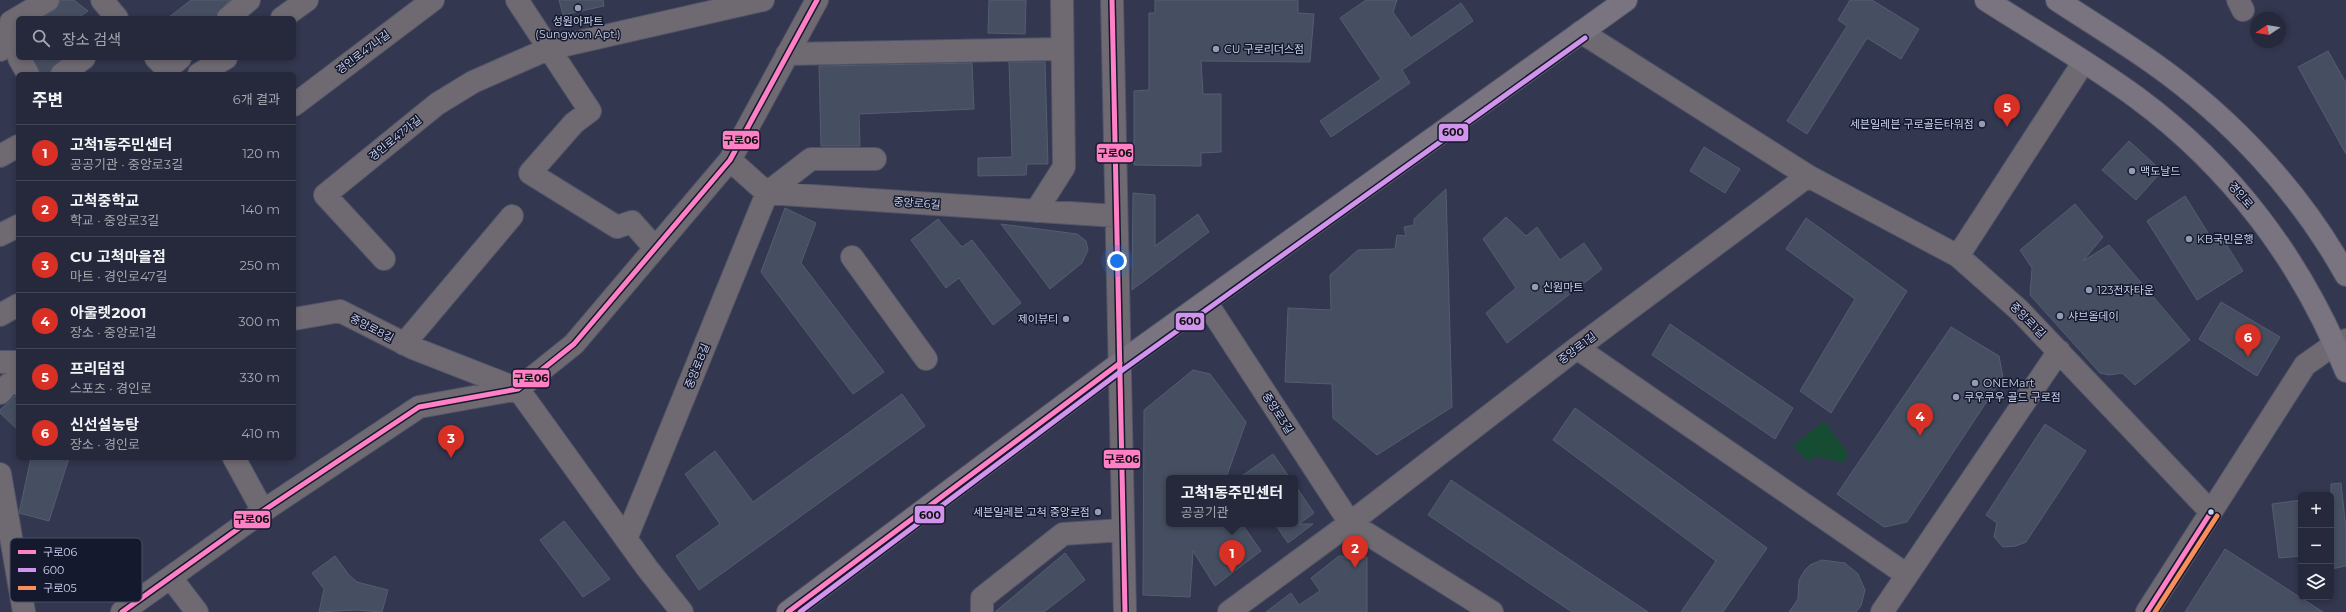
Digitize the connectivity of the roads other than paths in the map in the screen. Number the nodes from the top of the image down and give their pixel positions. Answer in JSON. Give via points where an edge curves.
{"nodes":[{"id":1,"x":48,"y":0,"type":"edge"},
{"id":2,"x":102,"y":0,"type":"edge"},
{"id":3,"x":250,"y":0,"type":"edge"},
{"id":4,"x":307,"y":0,"type":"edge"},
{"id":5,"x":433,"y":0,"type":"edge"},
{"id":6,"x":517,"y":0,"type":"edge"},
{"id":7,"x":763,"y":0,"type":"edge"},
{"id":8,"x":817,"y":0,"type":"edge"},
{"id":9,"x":1062,"y":0,"type":"edge"},
{"id":10,"x":1112,"y":0,"type":"edge"},
{"id":11,"x":1626,"y":0,"type":"edge"},
{"id":12,"x":1986,"y":0,"type":"edge"},
{"id":13,"x":2057,"y":0,"type":"edge"},
{"id":14,"x":21,"y":16,"type":"edge"},
{"id":15,"x":115,"y":16,"type":"edge"},
{"id":16,"x":230,"y":16,"type":"edge"},
{"id":17,"x":285,"y":16,"type":"edge"},
{"id":18,"x":16,"y":19,"type":"edge"},
{"id":19,"x":0,"y":23,"type":"edge"},
{"id":20,"x":1581,"y":32,"type":"junction"},
{"id":21,"x":548,"y":49,"type":"junction"},
{"id":22,"x":1062,"y":49,"type":"junction"},
{"id":23,"x":12,"y":52,"type":"edge"},
{"id":24,"x":787,"y":54,"type":"junction"},
{"id":25,"x":18,"y":60,"type":"edge"},
{"id":26,"x":81,"y":60,"type":"edge"},
{"id":27,"x":158,"y":60,"type":"edge"},
{"id":28,"x":178,"y":60,"type":"edge"},
{"id":29,"x":2083,"y":63,"type":"junction"},
{"id":30,"x":226,"y":65,"type":"edge"},
{"id":31,"x":27,"y":72,"type":"edge"},
{"id":32,"x":65,"y":72,"type":"edge"},
{"id":33,"x":205,"y":72,"type":"edge"},
{"id":34,"x":296,"y":103,"type":"edge"},
{"id":35,"x":16,"y":147,"type":"edge"},
{"id":36,"x":0,"y":156,"type":"edge"},
{"id":37,"x":875,"y":159,"type":"dead end"},
{"id":38,"x":730,"y":160,"type":"junction"},
{"id":39,"x":1808,"y":176,"type":"junction"},
{"id":40,"x":767,"y":193,"type":"junction"},
{"id":41,"x":1036,"y":211,"type":"junction"},
{"id":42,"x":512,"y":216,"type":"dead end"},
{"id":43,"x":1116,"y":216,"type":"junction"},
{"id":44,"x":16,"y":227,"type":"edge"},
{"id":45,"x":0,"y":235,"type":"edge"},
{"id":46,"x":655,"y":248,"type":"junction"},
{"id":47,"x":1958,"y":256,"type":"junction"},
{"id":48,"x":852,"y":257,"type":"dead end"},
{"id":49,"x":384,"y":259,"type":"dead end"},
{"id":50,"x":2346,"y":275,"type":"edge"},
{"id":51,"x":1206,"y":302,"type":"junction"},
{"id":52,"x":16,"y":306,"type":"edge"},
{"id":53,"x":0,"y":315,"type":"edge"},
{"id":54,"x":296,"y":319,"type":"edge"},
{"id":55,"x":2341,"y":342,"type":"edge"},
{"id":56,"x":404,"y":344,"type":"junction"},
{"id":57,"x":1577,"y":348,"type":"junction"},
{"id":58,"x":2059,"y":351,"type":"junction"},
{"id":59,"x":926,"y":359,"type":"dead end"},
{"id":60,"x":0,"y":362,"type":"edge"},
{"id":61,"x":16,"y":362,"type":"edge"},
{"id":62,"x":1120,"y":364,"type":"junction"},
{"id":63,"x":2346,"y":371,"type":"edge"},
{"id":64,"x":16,"y":383,"type":"edge"},
{"id":65,"x":518,"y":390,"type":"junction"},
{"id":66,"x":0,"y":393,"type":"edge"},
{"id":67,"x":235,"y":460,"type":"edge"},
{"id":68,"x":0,"y":474,"type":"edge"},
{"id":69,"x":263,"y":511,"type":"junction"},
{"id":70,"x":2211,"y":512,"type":"junction"},
{"id":71,"x":1350,"y":523,"type":"junction"},
{"id":72,"x":1123,"y":530,"type":"junction"},
{"id":73,"x":11,"y":538,"type":"edge"},
{"id":74,"x":626,"y":539,"type":"junction"},
{"id":75,"x":1907,"y":575,"type":"junction"},
{"id":76,"x":171,"y":578,"type":"junction"},
{"id":77,"x":142,"y":598,"type":"edge"},
{"id":78,"x":22,"y":602,"type":"edge"},
{"id":79,"x":136,"y":602,"type":"edge"},
{"id":80,"x":24,"y":612,"type":"edge"},
{"id":81,"x":122,"y":612,"type":"edge"},
{"id":82,"x":197,"y":612,"type":"edge"},
{"id":83,"x":682,"y":612,"type":"edge"},
{"id":84,"x":788,"y":612,"type":"edge"},
{"id":85,"x":982,"y":612,"type":"edge"},
{"id":86,"x":1125,"y":612,"type":"edge"},
{"id":87,"x":1229,"y":612,"type":"edge"},
{"id":88,"x":1492,"y":612,"type":"edge"},
{"id":89,"x":1882,"y":612,"type":"edge"},
{"id":90,"x":2147,"y":612,"type":"edge"}],
"edges":[{"from":1,"to":14,"type":"street"},
{"from":2,"to":15,"type":"street"},
{"from":3,"to":16,"type":"street"},
{"from":4,"to":17,"type":"street"},
{"from":5,"to":34,"type":"street","name":"경인로47나길"},
{"from":6,"to":21,"type":"street"},
{"from":7,"to":21,"type":"street","name":"경인로47가길"},
{"from":8,"to":24,"type":"street"},
{"from":9,"to":22,"type":"street"},
{"from":10,"to":43,"type":"street"},
{"from":11,"to":20,"type":"main road"},
{"from":12,"to":29,"type":"main road","name":"경인로"},
{"from":13,"to":50,"type":"main road","via":[[2154,63],[2237,132],[2325,237]]},
{"from":18,"to":23,"type":"street","via":[[11,22]]},
{"from":19,"to":23,"type":"street"},
{"from":20,"to":39,"type":"street","name":"중앙로1길"},
{"from":20,"to":51,"type":"main road"},
{"from":21,"to":46,"type":"street","via":[[590,111],[574,124],[530,173],[617,227],[632,222]]},
{"from":21,"to":49,"type":"street","name":"경인로47가길","via":[[472,82],[437,104],[325,195]]},
{"from":22,"to":24,"type":"street"},
{"from":22,"to":41,"type":"street","via":[[1064,167]]},
{"from":24,"to":38,"type":"street"},
{"from":25,"to":31,"type":"street"},
{"from":26,"to":32,"type":"street"},
{"from":27,"to":28,"type":"street","via":[[167,69]]},
{"from":29,"to":47,"type":"street"},
{"from":29,"to":55,"type":"main road","name":"경인로","via":[[2136,97],[2204,154],[2265,224]]},
{"from":30,"to":33,"type":"street"},
{"from":35,"to":36,"type":"street"},
{"from":37,"to":40,"type":"street","via":[[811,159]]},
{"from":38,"to":40,"type":"street"},
{"from":38,"to":46,"type":"street"},
{"from":39,"to":47,"type":"street","name":"중앙로1길"},
{"from":39,"to":57,"type":"street","name":"중앙로1길"},
{"from":40,"to":41,"type":"street","name":"중앙로6길"},
{"from":40,"to":74,"type":"street","name":"중앙로8길"},
{"from":41,"to":43,"type":"street","name":"중앙로6길"},
{"from":42,"to":56,"type":"street","name":"중앙로8길"},
{"from":43,"to":62,"type":"street"},
{"from":44,"to":45,"type":"street"},
{"from":46,"to":65,"type":"street","via":[[574,344]]},
{"from":47,"to":58,"type":"street","name":"중앙로1길","via":[[2019,310]]},
{"from":48,"to":59,"type":"street"},
{"from":51,"to":62,"type":"main road"},
{"from":51,"to":71,"type":"street","name":"중앙로3길"},
{"from":52,"to":53,"type":"street"},
{"from":54,"to":56,"type":"street","name":"중앙로8길","via":[[340,311]]},
{"from":55,"to":63,"type":"main road","name":"경인로"},
{"from":55,"to":70,"type":"street","via":[[2304,366]]},
{"from":56,"to":65,"type":"street","name":"중앙로8길"},
{"from":57,"to":71,"type":"street","name":"중앙로1길"},
{"from":57,"to":75,"type":"street"},
{"from":58,"to":70,"type":"street","name":"중앙로1길"},
{"from":58,"to":75,"type":"street"},
{"from":60,"to":61,"type":"street"},
{"from":62,"to":72,"type":"street"},
{"from":62,"to":84,"type":"main road"},
{"from":64,"to":66,"type":"street","via":[[9,384]]},
{"from":65,"to":69,"type":"street","via":[[419,408]]},
{"from":65,"to":74,"type":"street"},
{"from":67,"to":69,"type":"street"},
{"from":68,"to":73,"type":"street"},
{"from":69,"to":76,"type":"street"},
{"from":70,"to":90,"type":"street"},
{"from":71,"to":87,"type":"street"},
{"from":71,"to":88,"type":"street","name":"중앙로3길"},
{"from":72,"to":85,"type":"street","via":[[1063,534],[982,598]]},
{"from":72,"to":86,"type":"street"},
{"from":74,"to":83,"type":"street"},
{"from":75,"to":89,"type":"street"},
{"from":76,"to":77,"type":"street"},
{"from":76,"to":82,"type":"street"},
{"from":78,"to":80,"type":"street"},
{"from":79,"to":81,"type":"street"}]}
